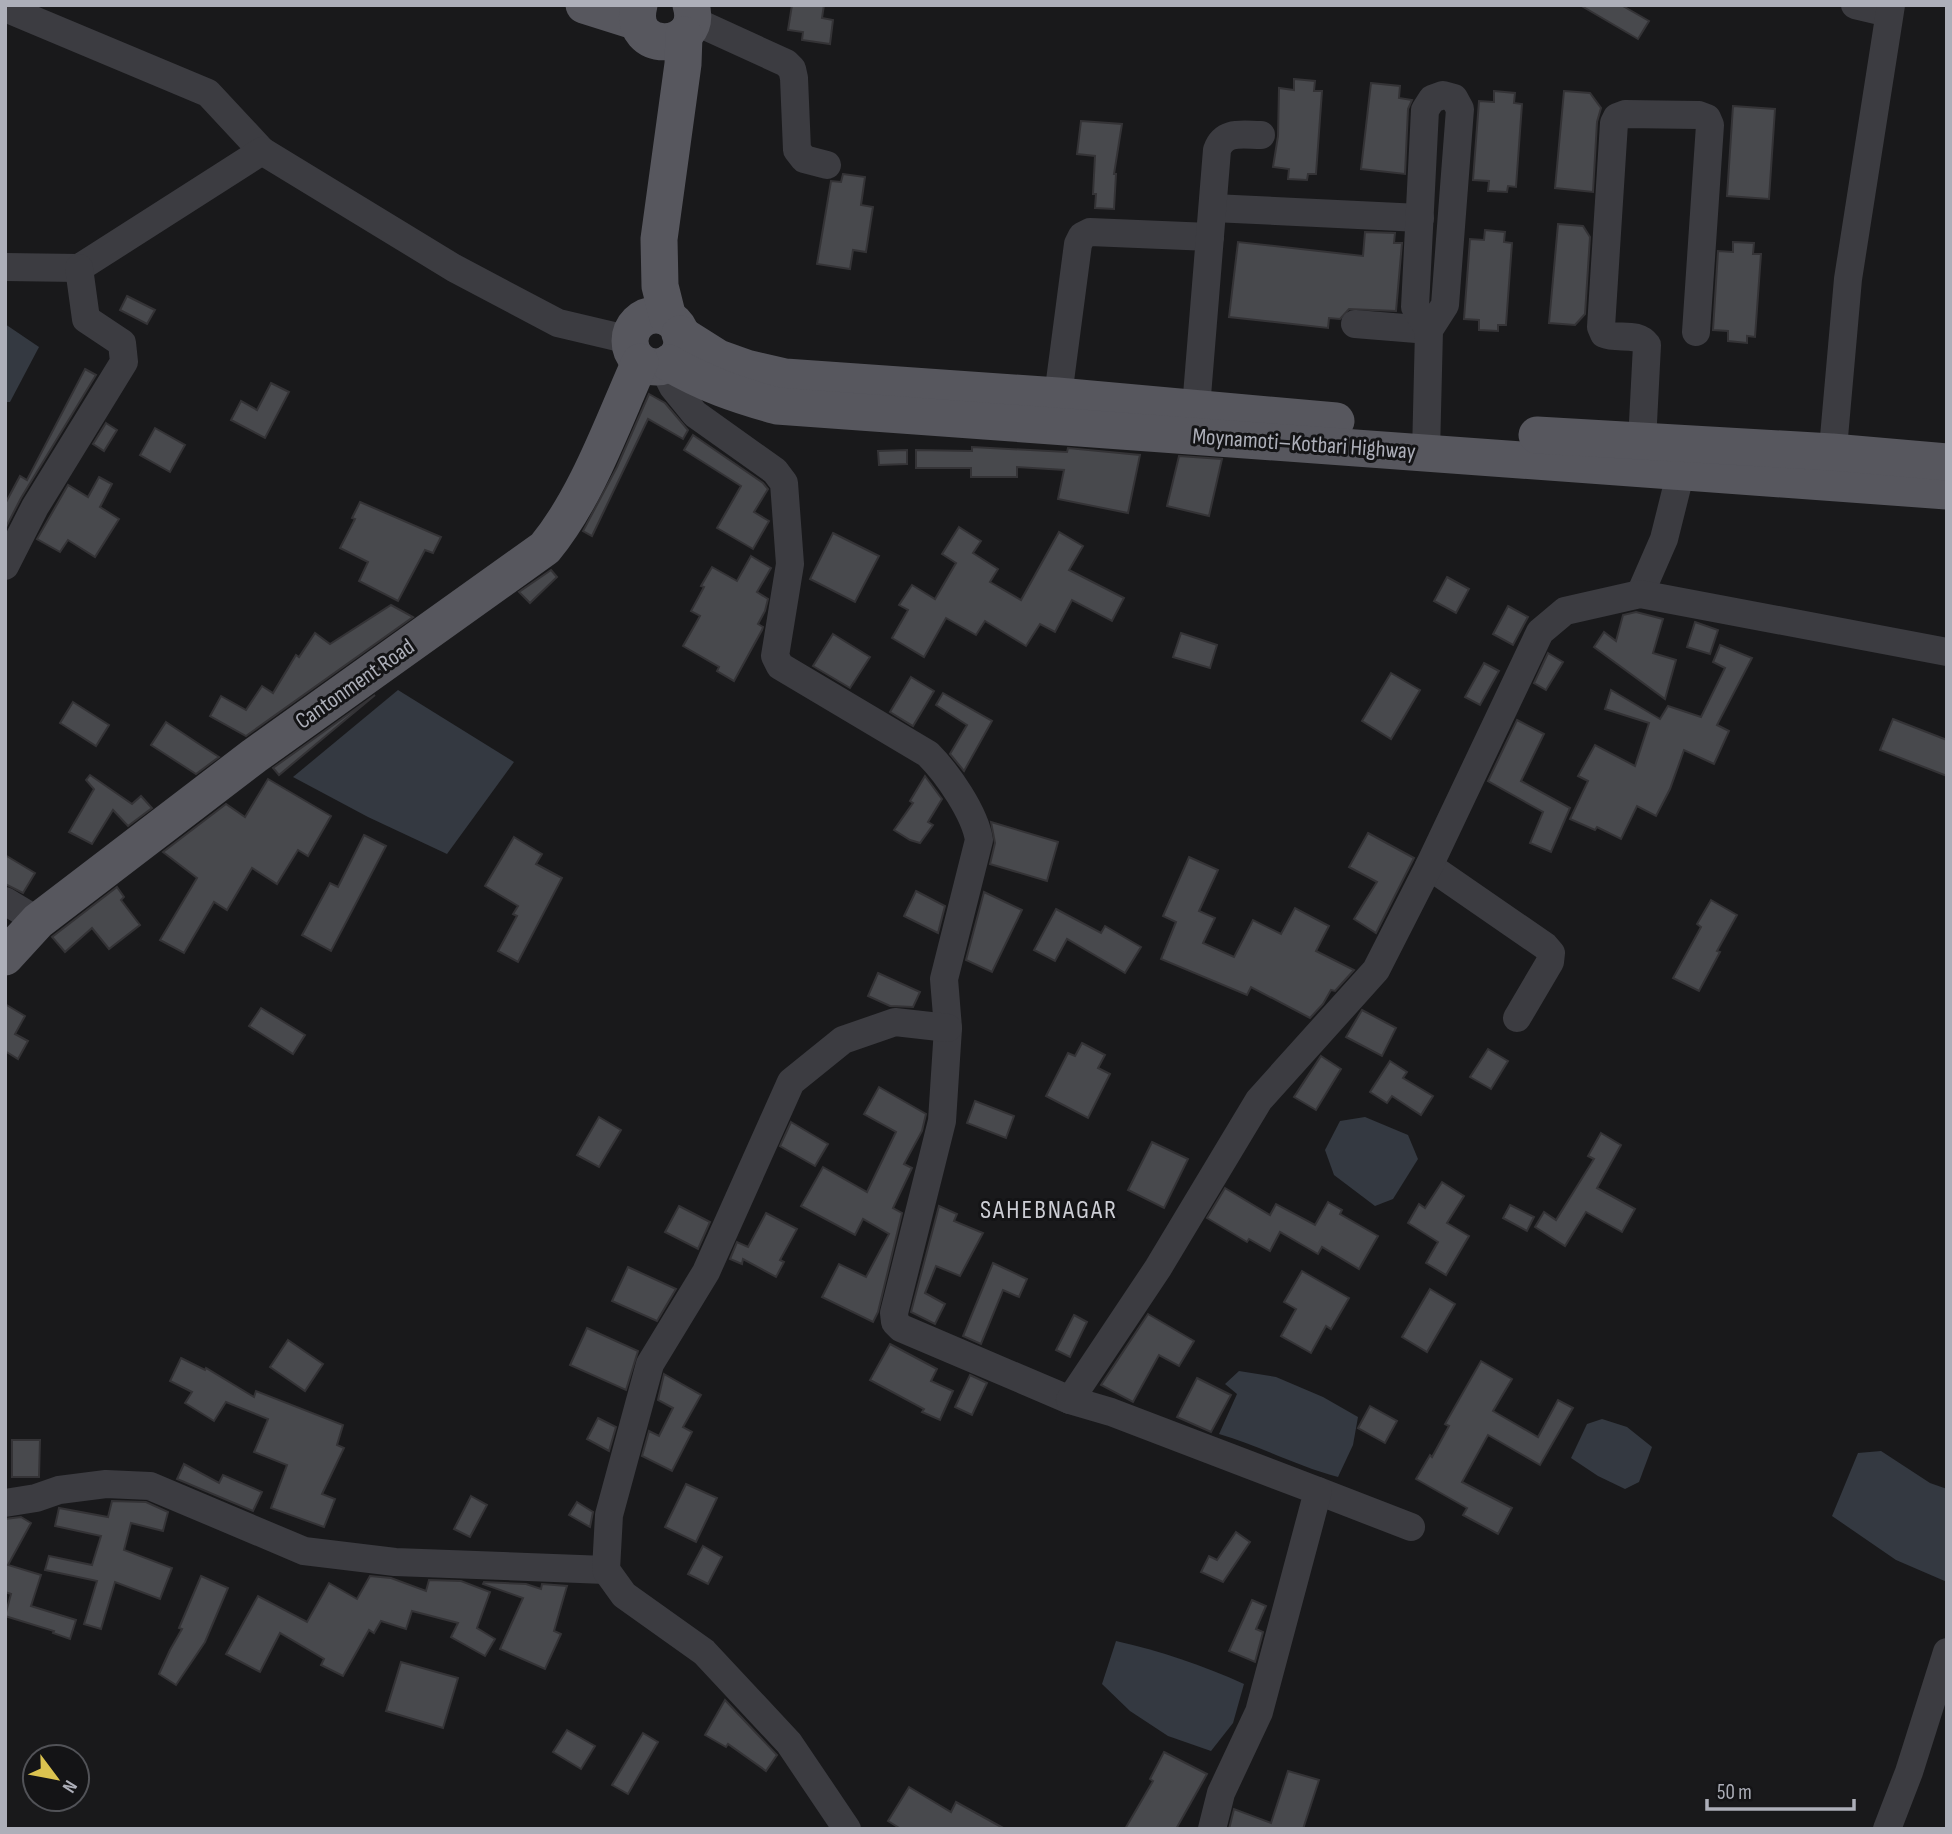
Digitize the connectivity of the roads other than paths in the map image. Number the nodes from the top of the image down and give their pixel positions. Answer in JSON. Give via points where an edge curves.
{"nodes":[{"id":1,"x":584,"y":5,"type":"edge"},
{"id":2,"x":1856,"y":5,"type":"edge"},
{"id":3,"x":5,"y":8,"type":"edge"},
{"id":4,"x":1890,"y":9,"type":"edge"},
{"id":5,"x":667,"y":22,"type":"edge"},
{"id":6,"x":1261,"y":135,"type":"dead end"},
{"id":7,"x":262,"y":151,"type":"junction"},
{"id":8,"x":827,"y":165,"type":"dead end"},
{"id":9,"x":1213,"y":208,"type":"junction"},
{"id":10,"x":1420,"y":218,"type":"junction"},
{"id":11,"x":1210,"y":237,"type":"junction"},
{"id":12,"x":5,"y":267,"type":"edge"},
{"id":13,"x":79,"y":268,"type":"junction"},
{"id":14,"x":1355,"y":324,"type":"dead end"},
{"id":15,"x":1429,"y":330,"type":"junction"},
{"id":16,"x":1696,"y":332,"type":"dead end"},
{"id":17,"x":656,"y":343,"type":"junction"},
{"id":18,"x":1058,"y":396,"type":"junction"},
{"id":19,"x":1196,"y":408,"type":"junction"},
{"id":20,"x":1427,"y":441,"type":"junction"},
{"id":21,"x":1642,"y":442,"type":"junction"},
{"id":22,"x":1947,"y":462,"type":"edge"},
{"id":23,"x":1831,"y":467,"type":"junction"},
{"id":24,"x":1681,"y":471,"type":"junction"},
{"id":25,"x":1947,"y":491,"type":"edge"},
{"id":26,"x":5,"y":566,"type":"edge"},
{"id":27,"x":1640,"y":594,"type":"junction"},
{"id":28,"x":1947,"y":652,"type":"edge"},
{"id":29,"x":1429,"y":866,"type":"junction"},
{"id":30,"x":5,"y":901,"type":"edge"},
{"id":31,"x":38,"y":921,"type":"junction"},
{"id":32,"x":5,"y":957,"type":"edge"},
{"id":33,"x":1517,"y":1018,"type":"dead end"},
{"id":34,"x":948,"y":1028,"type":"junction"},
{"id":35,"x":1070,"y":1400,"type":"junction"},
{"id":36,"x":1318,"y":1491,"type":"junction"},
{"id":37,"x":5,"y":1503,"type":"edge"},
{"id":38,"x":1410,"y":1527,"type":"dead end"},
{"id":39,"x":606,"y":1570,"type":"junction"},
{"id":40,"x":1947,"y":1652,"type":"edge"},
{"id":41,"x":847,"y":1829,"type":"edge"},
{"id":42,"x":1212,"y":1829,"type":"edge"},
{"id":43,"x":1887,"y":1829,"type":"edge"}],
"edges":[{"from":1,"to":5,"type":"main road"},
{"from":2,"to":4,"type":"street"},
{"from":3,"to":7,"type":"street","via":[[208,93]]},
{"from":4,"to":23,"type":"street","via":[[1848,279]]},
{"from":5,"to":8,"type":"street","via":[[786,62],[794,78],[797,150],[804,159]]},
{"from":5,"to":17,"type":"main road","via":[[683,64],[659,239]]},
{"from":6,"to":9,"type":"street","via":[[1228,135],[1220,141]]},
{"from":7,"to":13,"type":"street"},
{"from":7,"to":17,"type":"street","via":[[454,268],[558,323]]},
{"from":9,"to":10,"type":"street"},
{"from":9,"to":11,"type":"street"},
{"from":10,"to":15,"type":"street","via":[[1415,307]]},
{"from":10,"to":15,"type":"street","via":[[1425,110],[1432,99],[1443,95],[1454,99],[1460,109],[1445,305]]},
{"from":11,"to":18,"type":"street","via":[[1082,236]]},
{"from":11,"to":19,"type":"street"},
{"from":12,"to":13,"type":"street"},
{"from":13,"to":26,"type":"street","via":[[86,319],[122,343],[124,362],[35,507]]},
{"from":14,"to":15,"type":"street"},
{"from":15,"to":20,"type":"street"},
{"from":16,"to":21,"type":"street","via":[[1710,125],[1699,115],[1625,114],[1614,123],[1601,327],[1604,334],[1636,337],[1647,345]]},
{"from":17,"to":18,"type":"main road","name":"Moynamoti–Kotbari Highway","via":[[785,377]]},
{"from":17,"to":20,"type":"main road","name":"Moynamoti–Kotbari Highway","via":[[695,378],[777,405]]},
{"from":17,"to":31,"type":"main road","name":"Cantonment Road","via":[[562,527],[545,548],[254,756]]},
{"from":17,"to":34,"type":"street","via":[[673,387],[695,414],[775,471],[783,483],[790,564],[775,656],[780,666],[928,754],[942,767],[977,826],[979,840],[944,979]]},
{"from":18,"to":19,"type":"main road","name":"Moynamoti–Kotbari Highway"},
{"from":19,"to":20,"type":"main road","name":"Moynamoti–Kotbari Highway"},
{"from":20,"to":21,"type":"main road","name":"Moynamoti–Kotbari Highway"},
{"from":20,"to":24,"type":"main road","name":"Moynamoti–Kotbari Highway"},
{"from":21,"to":23,"type":"main road","name":"Moynamoti–Kotbari Highway"},
{"from":22,"to":23,"type":"main road","name":"Moynamoti–Kotbari Highway"},
{"from":23,"to":24,"type":"main road","name":"Moynamoti–Kotbari Highway"},
{"from":23,"to":25,"type":"main road","name":"Moynamoti–Kotbari Highway"},
{"from":24,"to":27,"type":"street","via":[[1664,538]]},
{"from":27,"to":28,"type":"street"},
{"from":27,"to":29,"type":"street","via":[[1564,611],[1539,632]]},
{"from":29,"to":33,"type":"street","via":[[1551,953]]},
{"from":29,"to":35,"type":"street","via":[[1376,970],[1259,1100],[1158,1268]]},
{"from":30,"to":31,"type":"street"},
{"from":31,"to":32,"type":"main road","name":"Cantonment Road"},
{"from":34,"to":35,"type":"street","via":[[942,1121],[895,1322]]},
{"from":34,"to":39,"type":"street","via":[[895,1022],[843,1041],[791,1082],[706,1272],[650,1364],[609,1515]]},
{"from":35,"to":36,"type":"street"},
{"from":36,"to":38,"type":"street"},
{"from":36,"to":42,"type":"street","via":[[1259,1712],[1221,1793]]},
{"from":37,"to":39,"type":"street","via":[[106,1484],[150,1486],[304,1551],[395,1562]]},
{"from":39,"to":41,"type":"street","via":[[624,1595],[704,1652],[789,1742]]},
{"from":40,"to":43,"type":"street"}]}
